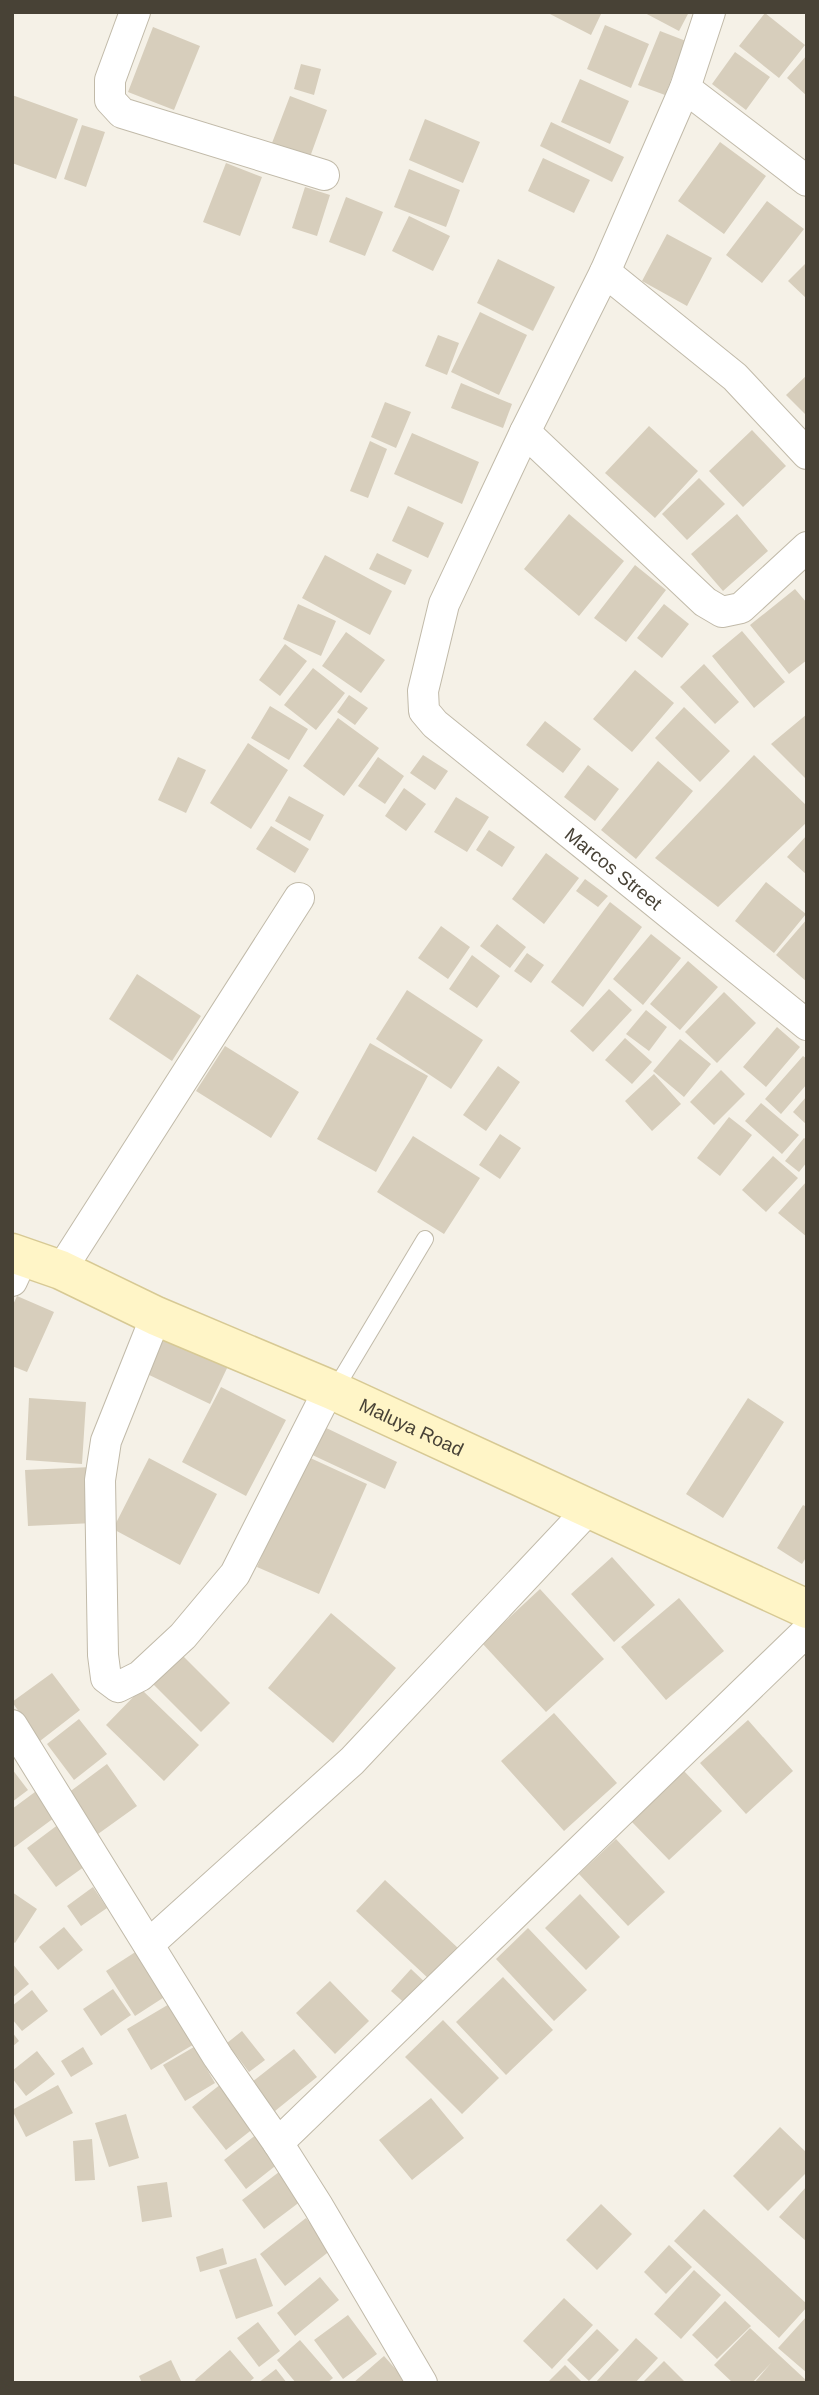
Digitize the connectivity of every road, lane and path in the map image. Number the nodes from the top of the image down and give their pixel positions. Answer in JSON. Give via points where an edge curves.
{"nodes":[{"id":1,"x":135,"y":12,"type":"edge"},
{"id":2,"x":710,"y":12,"type":"edge"},
{"id":3,"x":685,"y":88,"type":"junction"},
{"id":4,"x":324,"y":175,"type":"dead end"},
{"id":5,"x":807,"y":181,"type":"edge"},
{"id":6,"x":605,"y":272,"type":"junction"},
{"id":7,"x":525,"y":432,"type":"junction"},
{"id":8,"x":807,"y":454,"type":"edge"},
{"id":9,"x":807,"y":547,"type":"edge"},
{"id":10,"x":299,"y":898,"type":"dead end"},
{"id":11,"x":807,"y":1025,"type":"edge"},
{"id":12,"x":425,"y":1239,"type":"dead end"},
{"id":13,"x":16,"y":1264,"type":"edge"},
{"id":14,"x":61,"y":1270,"type":"junction"},
{"id":15,"x":156,"y":1316,"type":"junction"},
{"id":16,"x":332,"y":1390,"type":"junction"},
{"id":17,"x":589,"y":1509,"type":"junction"},
{"id":18,"x":807,"y":1609,"type":"edge"},
{"id":19,"x":807,"y":1630,"type":"edge"},
{"id":20,"x":12,"y":1726,"type":"edge"},
{"id":21,"x":149,"y":1944,"type":"junction"},
{"id":22,"x":278,"y":2143,"type":"junction"},
{"id":23,"x":422,"y":2383,"type":"edge"}],
"edges":[{"from":1,"to":4,"type":"street","via":[[110,80],[110,100],[122,113]]},
{"from":2,"to":3,"type":"street"},
{"from":3,"to":5,"type":"street"},
{"from":3,"to":6,"type":"street"},
{"from":6,"to":7,"type":"street"},
{"from":6,"to":8,"type":"street","via":[[735,377]]},
{"from":7,"to":9,"type":"street","via":[[705,602],[722,612],[741,608]]},
{"from":7,"to":11,"type":"street","name":"Marcos Street","via":[[444,604],[423,691],[424,711]]},
{"from":10,"to":14,"type":"street"},
{"from":12,"to":16,"type":"lane"},
{"from":13,"to":14,"type":"street","name":"Maluya Road"},
{"from":14,"to":15,"type":"street","name":"Maluya Road"},
{"from":15,"to":16,"type":"street","name":"Maluya Road"},
{"from":15,"to":16,"type":"street","via":[[106,1441],[100,1480],[103,1655],[106,1678],[118,1687],[140,1676],[183,1636],[235,1574]]},
{"from":16,"to":17,"type":"street","name":"Maluya Road"},
{"from":17,"to":18,"type":"street","name":"Maluya Road"},
{"from":17,"to":21,"type":"street","via":[[352,1761]]},
{"from":19,"to":22,"type":"street"},
{"from":20,"to":21,"type":"street"},
{"from":21,"to":22,"type":"street"},
{"from":22,"to":23,"type":"street"}]}
